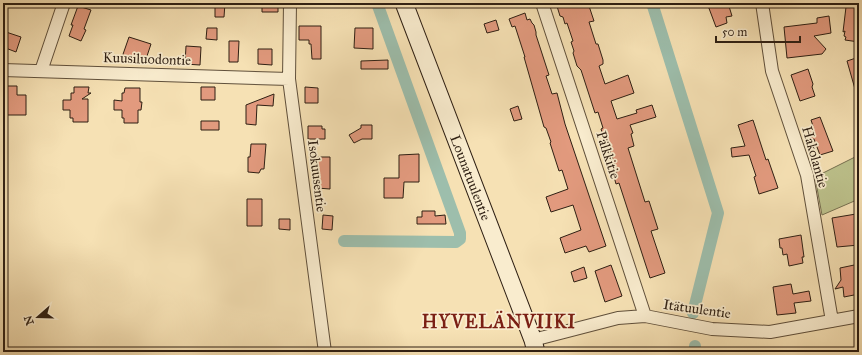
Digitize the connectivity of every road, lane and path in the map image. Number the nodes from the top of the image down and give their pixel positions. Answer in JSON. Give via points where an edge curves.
{"nodes":[{"id":1,"x":64,"y":3,"type":"edge"},
{"id":2,"x":290,"y":3,"type":"edge"},
{"id":3,"x":404,"y":3,"type":"edge"},
{"id":4,"x":542,"y":3,"type":"edge"},
{"id":5,"x":762,"y":3,"type":"edge"},
{"id":6,"x":3,"y":70,"type":"edge"},
{"id":7,"x":41,"y":71,"type":"junction"},
{"id":8,"x":289,"y":79,"type":"junction"},
{"id":9,"x":645,"y":316,"type":"junction"},
{"id":10,"x":859,"y":316,"type":"edge"},
{"id":11,"x":832,"y":321,"type":"junction"},
{"id":12,"x":535,"y":346,"type":"edge"},
{"id":13,"x":325,"y":352,"type":"edge"}],
"edges":[{"from":1,"to":7,"type":"street"},
{"from":2,"to":8,"type":"street","name":"Isokuusentie"},
{"from":3,"to":12,"type":"street","name":"Lounatuulentie"},
{"from":4,"to":9,"type":"street","name":"Pälkkitie"},
{"from":5,"to":11,"type":"street","name":"Hakolantie","via":[[772,72],[807,175]]},
{"from":6,"to":7,"type":"street","name":"Kuusiluodontie"},
{"from":7,"to":8,"type":"street","name":"Kuusiluodontie"},
{"from":8,"to":13,"type":"street","name":"Isokuusentie"},
{"from":9,"to":11,"type":"street","name":"Itätuulentie","via":[[712,329],[770,332]]},
{"from":9,"to":12,"type":"street","name":"Itätuulentie","via":[[618,318]]},
{"from":10,"to":11,"type":"street","name":"Itätuulentie"}]}
